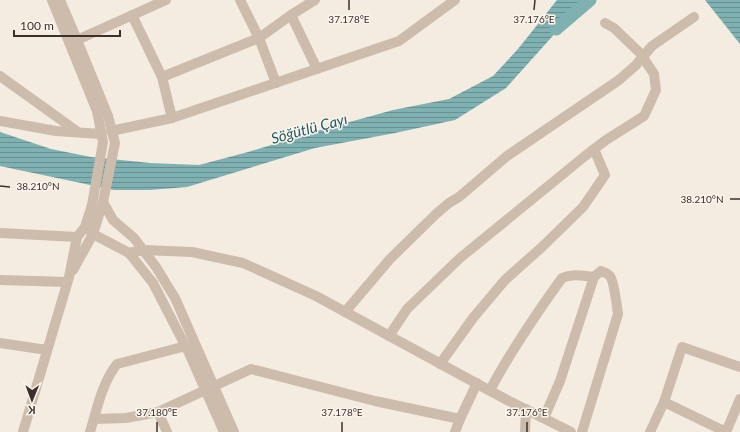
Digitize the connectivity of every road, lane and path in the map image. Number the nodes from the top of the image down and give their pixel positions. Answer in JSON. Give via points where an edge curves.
{"nodes":[{"id":1,"x":52,"y":0,"type":"edge"},
{"id":2,"x":60,"y":0,"type":"edge"},
{"id":3,"x":166,"y":0,"type":"edge"},
{"id":4,"x":240,"y":0,"type":"edge"},
{"id":5,"x":315,"y":0,"type":"edge"},
{"id":6,"x":455,"y":0,"type":"edge"},
{"id":7,"x":132,"y":15,"type":"junction"},
{"id":8,"x":291,"y":15,"type":"junction"},
{"id":9,"x":694,"y":17,"type":"dead end"},
{"id":10,"x":605,"y":23,"type":"dead end"},
{"id":11,"x":259,"y":38,"type":"junction"},
{"id":12,"x":77,"y":40,"type":"junction"},
{"id":13,"x":642,"y":58,"type":"junction"},
{"id":14,"x":317,"y":69,"type":"junction"},
{"id":15,"x":0,"y":76,"type":"edge"},
{"id":16,"x":162,"y":77,"type":"junction"},
{"id":17,"x":276,"y":83,"type":"junction"},
{"id":18,"x":172,"y":118,"type":"junction"},
{"id":19,"x":0,"y":121,"type":"edge"},
{"id":20,"x":78,"y":132,"type":"junction"},
{"id":21,"x":105,"y":136,"type":"junction"},
{"id":22,"x":594,"y":149,"type":"junction"},
{"id":23,"x":103,"y":202,"type":"junction"},
{"id":24,"x":85,"y":227,"type":"junction"},
{"id":25,"x":0,"y":233,"type":"edge"},
{"id":26,"x":93,"y":234,"type":"junction"},
{"id":27,"x":77,"y":237,"type":"junction"},
{"id":28,"x":144,"y":250,"type":"junction"},
{"id":29,"x":129,"y":253,"type":"junction"},
{"id":30,"x":594,"y":277,"type":"junction"},
{"id":31,"x":0,"y":280,"type":"edge"},
{"id":32,"x":68,"y":280,"type":"junction"},
{"id":33,"x":345,"y":312,"type":"junction"},
{"id":34,"x":390,"y":336,"type":"junction"},
{"id":35,"x":0,"y":343,"type":"edge"},
{"id":36,"x":186,"y":346,"type":"junction"},
{"id":37,"x":47,"y":350,"type":"junction"},
{"id":38,"x":440,"y":364,"type":"junction"},
{"id":39,"x":740,"y":367,"type":"edge"},
{"id":40,"x":476,"y":383,"type":"junction"},
{"id":41,"x":210,"y":388,"type":"junction"},
{"id":42,"x":490,"y":390,"type":"junction"},
{"id":43,"x":740,"y":399,"type":"edge"},
{"id":44,"x":664,"y":402,"type":"junction"},
{"id":45,"x":526,"y":409,"type":"junction"},
{"id":46,"x":158,"y":412,"type":"junction"},
{"id":47,"x":544,"y":418,"type":"junction"},
{"id":48,"x":94,"y":419,"type":"junction"},
{"id":49,"x":460,"y":419,"type":"junction"},
{"id":50,"x":23,"y":432,"type":"edge"},
{"id":51,"x":90,"y":432,"type":"edge"},
{"id":52,"x":167,"y":432,"type":"edge"},
{"id":53,"x":224,"y":432,"type":"edge"},
{"id":54,"x":234,"y":432,"type":"edge"},
{"id":55,"x":455,"y":432,"type":"edge"},
{"id":56,"x":525,"y":432,"type":"edge"},
{"id":57,"x":571,"y":432,"type":"edge"},
{"id":58,"x":582,"y":432,"type":"edge"},
{"id":59,"x":650,"y":432,"type":"edge"},
{"id":60,"x":726,"y":432,"type":"edge"}],
"edges":[{"from":1,"to":21,"type":"street"},
{"from":2,"to":12,"type":"street"},
{"from":3,"to":7,"type":"street"},
{"from":4,"to":11,"type":"street"},
{"from":5,"to":8,"type":"street"},
{"from":6,"to":14,"type":"street","via":[[399,41]]},
{"from":7,"to":12,"type":"street"},
{"from":7,"to":16,"type":"street"},
{"from":8,"to":11,"type":"street"},
{"from":8,"to":14,"type":"street"},
{"from":9,"to":13,"type":"street","via":[[659,40]]},
{"from":10,"to":13,"type":"street","via":[[614,28]]},
{"from":11,"to":16,"type":"street"},
{"from":11,"to":17,"type":"street"},
{"from":12,"to":21,"type":"street","via":[[108,116]]},
{"from":13,"to":22,"type":"street","via":[[654,74],[656,90],[644,116]]},
{"from":13,"to":33,"type":"street","via":[[619,80],[507,156],[436,214],[390,259]]},
{"from":14,"to":17,"type":"street"},
{"from":15,"to":20,"type":"street"},
{"from":16,"to":18,"type":"street"},
{"from":17,"to":18,"type":"street"},
{"from":18,"to":21,"type":"street"},
{"from":19,"to":20,"type":"street","via":[[56,131]]},
{"from":20,"to":21,"type":"street"},
{"from":21,"to":23,"type":"street","via":[[115,143]]},
{"from":21,"to":24,"type":"street","via":[[92,205]]},
{"from":22,"to":34,"type":"street","via":[[460,258],[407,309]]},
{"from":22,"to":38,"type":"street","via":[[605,175],[583,207],[505,280],[473,318]]},
{"from":23,"to":26,"type":"street"},
{"from":23,"to":28,"type":"street","via":[[113,220]]},
{"from":24,"to":26,"type":"street"},
{"from":24,"to":27,"type":"street"},
{"from":25,"to":27,"type":"street"},
{"from":26,"to":29,"type":"street"},
{"from":26,"to":32,"type":"street"},
{"from":27,"to":32,"type":"street"},
{"from":28,"to":29,"type":"street"},
{"from":28,"to":33,"type":"street","via":[[192,252],[243,263]]},
{"from":28,"to":41,"type":"street","via":[[175,298]]},
{"from":29,"to":36,"type":"street","via":[[153,283]]},
{"from":30,"to":42,"type":"street","via":[[568,275],[562,278],[540,308]]},
{"from":30,"to":47,"type":"street","via":[[560,381]]},
{"from":30,"to":58,"type":"street","via":[[601,271],[609,275],[618,314]]},
{"from":31,"to":32,"type":"street"},
{"from":32,"to":37,"type":"street"},
{"from":33,"to":34,"type":"street"},
{"from":34,"to":38,"type":"street"},
{"from":35,"to":37,"type":"street"},
{"from":36,"to":41,"type":"street"},
{"from":36,"to":48,"type":"street","via":[[117,364],[103,389]]},
{"from":37,"to":50,"type":"street"},
{"from":38,"to":40,"type":"street"},
{"from":39,"to":44,"type":"street","via":[[682,346]]},
{"from":40,"to":42,"type":"street"},
{"from":40,"to":49,"type":"street"},
{"from":41,"to":46,"type":"street"},
{"from":41,"to":49,"type":"street","via":[[251,369],[375,401]]},
{"from":41,"to":53,"type":"street"},
{"from":41,"to":54,"type":"street"},
{"from":42,"to":45,"type":"street"},
{"from":43,"to":60,"type":"street"},
{"from":44,"to":59,"type":"street"},
{"from":44,"to":60,"type":"street"},
{"from":45,"to":47,"type":"street"},
{"from":45,"to":56,"type":"street"},
{"from":46,"to":48,"type":"street","via":[[126,418]]},
{"from":46,"to":52,"type":"street"},
{"from":47,"to":57,"type":"street"},
{"from":48,"to":51,"type":"street"},
{"from":49,"to":55,"type":"street"}]}
